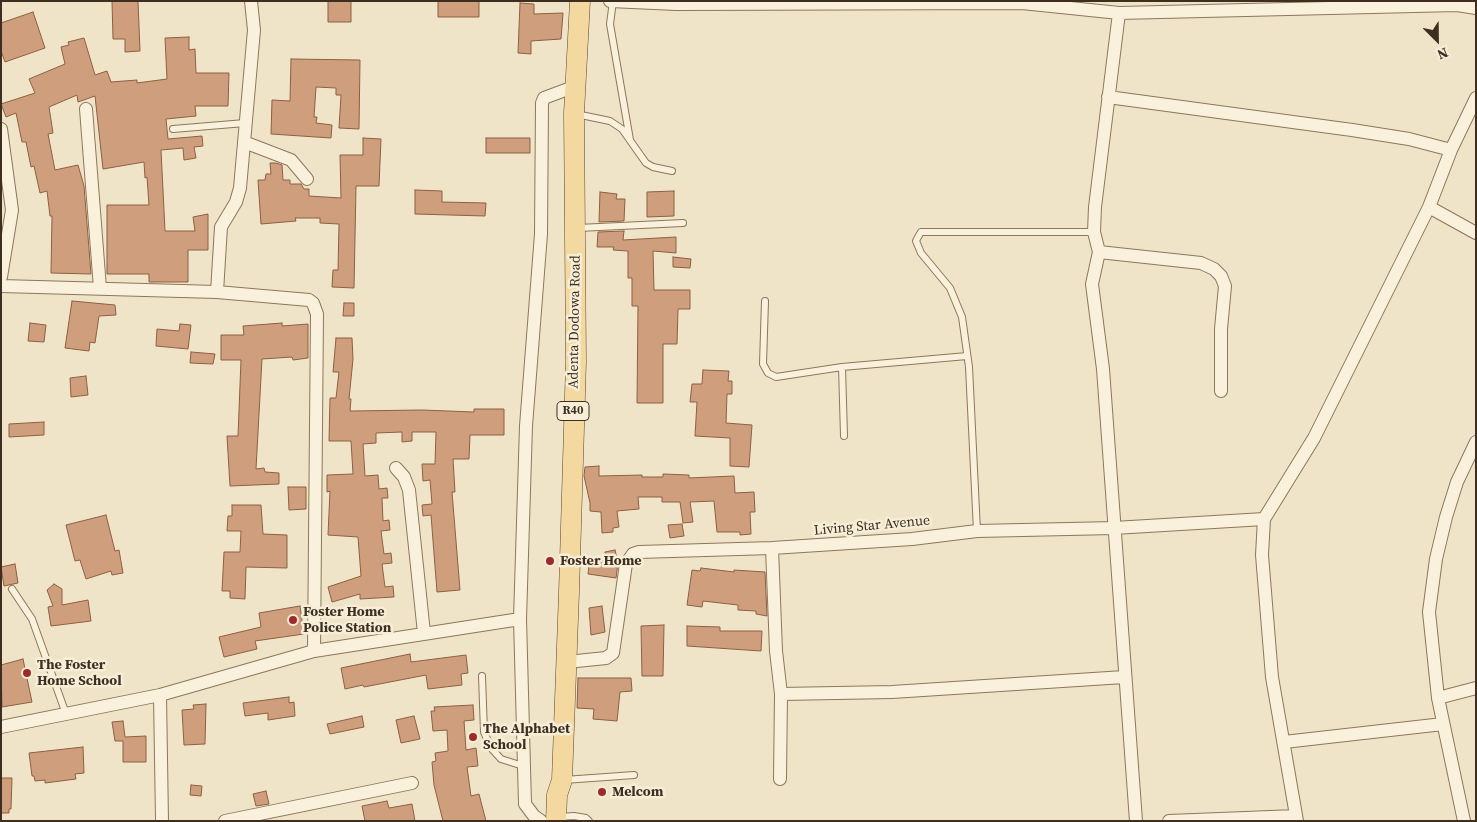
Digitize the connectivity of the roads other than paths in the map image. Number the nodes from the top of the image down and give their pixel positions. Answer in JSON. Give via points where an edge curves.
{"nodes":[{"id":1,"x":251,"y":1,"type":"edge"},
{"id":2,"x":580,"y":1,"type":"edge"},
{"id":3,"x":612,"y":1,"type":"edge"},
{"id":4,"x":1263,"y":6,"type":"edge"},
{"id":5,"x":1476,"y":8,"type":"edge"},
{"id":6,"x":1119,"y":13,"type":"junction"},
{"id":7,"x":576,"y":86,"type":"junction"},
{"id":8,"x":1108,"y":96,"type":"junction"},
{"id":9,"x":1476,"y":98,"type":"edge"},
{"id":10,"x":86,"y":109,"type":"dead end"},
{"id":11,"x":574,"y":113,"type":"junction"},
{"id":12,"x":245,"y":123,"type":"junction"},
{"id":13,"x":174,"y":129,"type":"dead end"},
{"id":14,"x":2,"y":134,"type":"edge"},
{"id":15,"x":630,"y":140,"type":"junction"},
{"id":16,"x":244,"y":142,"type":"junction"},
{"id":17,"x":1451,"y":150,"type":"junction"},
{"id":18,"x":672,"y":171,"type":"dead end"},
{"id":19,"x":307,"y":179,"type":"dead end"},
{"id":20,"x":1429,"y":206,"type":"junction"},
{"id":21,"x":683,"y":222,"type":"dead end"},
{"id":22,"x":576,"y":228,"type":"junction"},
{"id":23,"x":1094,"y":232,"type":"junction"},
{"id":24,"x":1476,"y":233,"type":"edge"},
{"id":25,"x":1099,"y":252,"type":"junction"},
{"id":26,"x":1,"y":277,"type":"edge"},
{"id":27,"x":1,"y":286,"type":"edge"},
{"id":28,"x":100,"y":288,"type":"junction"},
{"id":29,"x":217,"y":292,"type":"junction"},
{"id":30,"x":765,"y":300,"type":"dead end"},
{"id":31,"x":967,"y":356,"type":"junction"},
{"id":32,"x":842,"y":367,"type":"junction"},
{"id":33,"x":1221,"y":391,"type":"dead end"},
{"id":34,"x":844,"y":436,"type":"dead end"},
{"id":35,"x":1476,"y":442,"type":"edge"},
{"id":36,"x":396,"y":468,"type":"dead end"},
{"id":37,"x":1264,"y":519,"type":"junction"},
{"id":38,"x":1114,"y":528,"type":"junction"},
{"id":39,"x":977,"y":531,"type":"junction"},
{"id":40,"x":772,"y":548,"type":"junction"},
{"id":41,"x":12,"y":589,"type":"dead end"},
{"id":42,"x":520,"y":619,"type":"junction"},
{"id":43,"x":424,"y":633,"type":"junction"},
{"id":44,"x":314,"y":651,"type":"junction"},
{"id":45,"x":567,"y":662,"type":"junction"},
{"id":46,"x":482,"y":676,"type":"dead end"},
{"id":47,"x":1124,"y":677,"type":"junction"},
{"id":48,"x":1476,"y":688,"type":"edge"},
{"id":49,"x":160,"y":694,"type":"junction"},
{"id":50,"x":781,"y":694,"type":"junction"},
{"id":51,"x":1438,"y":698,"type":"junction"},
{"id":52,"x":66,"y":714,"type":"junction"},
{"id":53,"x":1443,"y":724,"type":"junction"},
{"id":54,"x":1,"y":727,"type":"edge"},
{"id":55,"x":1284,"y":742,"type":"junction"},
{"id":56,"x":524,"y":766,"type":"junction"},
{"id":57,"x":634,"y":775,"type":"dead end"},
{"id":58,"x":780,"y":779,"type":"dead end"},
{"id":59,"x":562,"y":780,"type":"junction"},
{"id":60,"x":412,"y":783,"type":"dead end"},
{"id":61,"x":1296,"y":818,"type":"edge"},
{"id":62,"x":551,"y":820,"type":"edge"},
{"id":63,"x":162,"y":821,"type":"edge"},
{"id":64,"x":225,"y":821,"type":"edge"},
{"id":65,"x":589,"y":821,"type":"edge"},
{"id":66,"x":1136,"y":821,"type":"edge"},
{"id":67,"x":1169,"y":821,"type":"edge"},
{"id":68,"x":1464,"y":821,"type":"edge"}],
"edges":[{"from":1,"to":12,"type":"street","via":[[254,30]]},
{"from":2,"to":7,"type":"main road","name":"Adenta Dodowa Road","number":"R40"},
{"from":3,"to":6,"type":"street","via":[[676,4],[1022,4]]},
{"from":3,"to":15,"type":"lane","via":[[610,24]]},
{"from":4,"to":5,"type":"street","via":[[1456,5]]},
{"from":4,"to":6,"type":"street"},
{"from":6,"to":8,"type":"street"},
{"from":7,"to":11,"type":"main road","name":"Adenta Dodowa Road","number":"R40"},
{"from":7,"to":42,"type":"street","via":[[544,98],[542,102],[541,234],[526,426]]},
{"from":8,"to":17,"type":"street","via":[[1352,130]]},
{"from":8,"to":23,"type":"street"},
{"from":9,"to":17,"type":"street"},
{"from":10,"to":28,"type":"street"},
{"from":11,"to":15,"type":"lane","via":[[610,121]]},
{"from":11,"to":22,"type":"main road","name":"Adenta Dodowa Road","number":"R40"},
{"from":12,"to":13,"type":"lane"},
{"from":12,"to":16,"type":"street"},
{"from":14,"to":26,"type":"street","via":[[12,215]]},
{"from":15,"to":18,"type":"lane","via":[[646,162]]},
{"from":16,"to":19,"type":"street","via":[[291,160]]},
{"from":16,"to":29,"type":"street","via":[[240,188],[236,202],[221,227]]},
{"from":17,"to":20,"type":"street"},
{"from":20,"to":24,"type":"street"},
{"from":20,"to":37,"type":"street","via":[[1314,438]]},
{"from":21,"to":22,"type":"lane"},
{"from":22,"to":45,"type":"main road","name":"Adenta Dodowa Road","number":"R40","via":[[576,362]]},
{"from":23,"to":25,"type":"street"},
{"from":23,"to":31,"type":"lane","via":[[921,232],[916,242],[921,253],[950,288],[962,317]]},
{"from":25,"to":33,"type":"street","via":[[1201,263],[1221,276],[1225,286]]},
{"from":25,"to":38,"type":"street","via":[[1092,284],[1103,369]]},
{"from":27,"to":28,"type":"street"},
{"from":28,"to":29,"type":"street"},
{"from":29,"to":44,"type":"street","via":[[309,300],[317,314]]},
{"from":30,"to":32,"type":"lane","via":[[763,364],[768,373],[776,377]]},
{"from":31,"to":32,"type":"lane"},
{"from":31,"to":39,"type":"lane"},
{"from":32,"to":34,"type":"lane"},
{"from":35,"to":51,"type":"street","via":[[1449,508],[1436,559],[1429,612]]},
{"from":36,"to":43,"type":"street","via":[[409,490]]},
{"from":37,"to":38,"type":"street","name":"Living Star Avenue"},
{"from":37,"to":55,"type":"street","via":[[1262,554],[1272,677]]},
{"from":38,"to":39,"type":"street","name":"Living Star Avenue"},
{"from":38,"to":47,"type":"street"},
{"from":39,"to":40,"type":"street","name":"Living Star Avenue","via":[[912,539]]},
{"from":40,"to":45,"type":"street","name":"Living Star Avenue","via":[[633,554],[626,564],[613,653],[606,658]]},
{"from":40,"to":50,"type":"street"},
{"from":41,"to":52,"type":"lane","via":[[32,619]]},
{"from":42,"to":43,"type":"street"},
{"from":42,"to":56,"type":"street"},
{"from":43,"to":44,"type":"street"},
{"from":44,"to":49,"type":"street"},
{"from":45,"to":59,"type":"main road","name":"Adenta Dodowa Road","number":"R40"},
{"from":46,"to":56,"type":"lane","via":[[484,732],[491,748],[501,759]]},
{"from":47,"to":50,"type":"street","via":[[892,692]]},
{"from":47,"to":66,"type":"street"},
{"from":48,"to":51,"type":"street"},
{"from":49,"to":52,"type":"street"},
{"from":49,"to":63,"type":"street"},
{"from":50,"to":58,"type":"street"},
{"from":51,"to":53,"type":"street"},
{"from":52,"to":54,"type":"street"},
{"from":53,"to":55,"type":"street"},
{"from":53,"to":68,"type":"street"},
{"from":55,"to":61,"type":"street"},
{"from":56,"to":62,"type":"street","via":[[525,804],[530,812]]},
{"from":57,"to":59,"type":"lane"},
{"from":59,"to":62,"type":"main road","name":"Adenta Dodowa Road","number":"R40"},
{"from":60,"to":64,"type":"street"},
{"from":61,"to":67,"type":"street"},
{"from":62,"to":65,"type":"lane","via":[[574,816]]}]}
